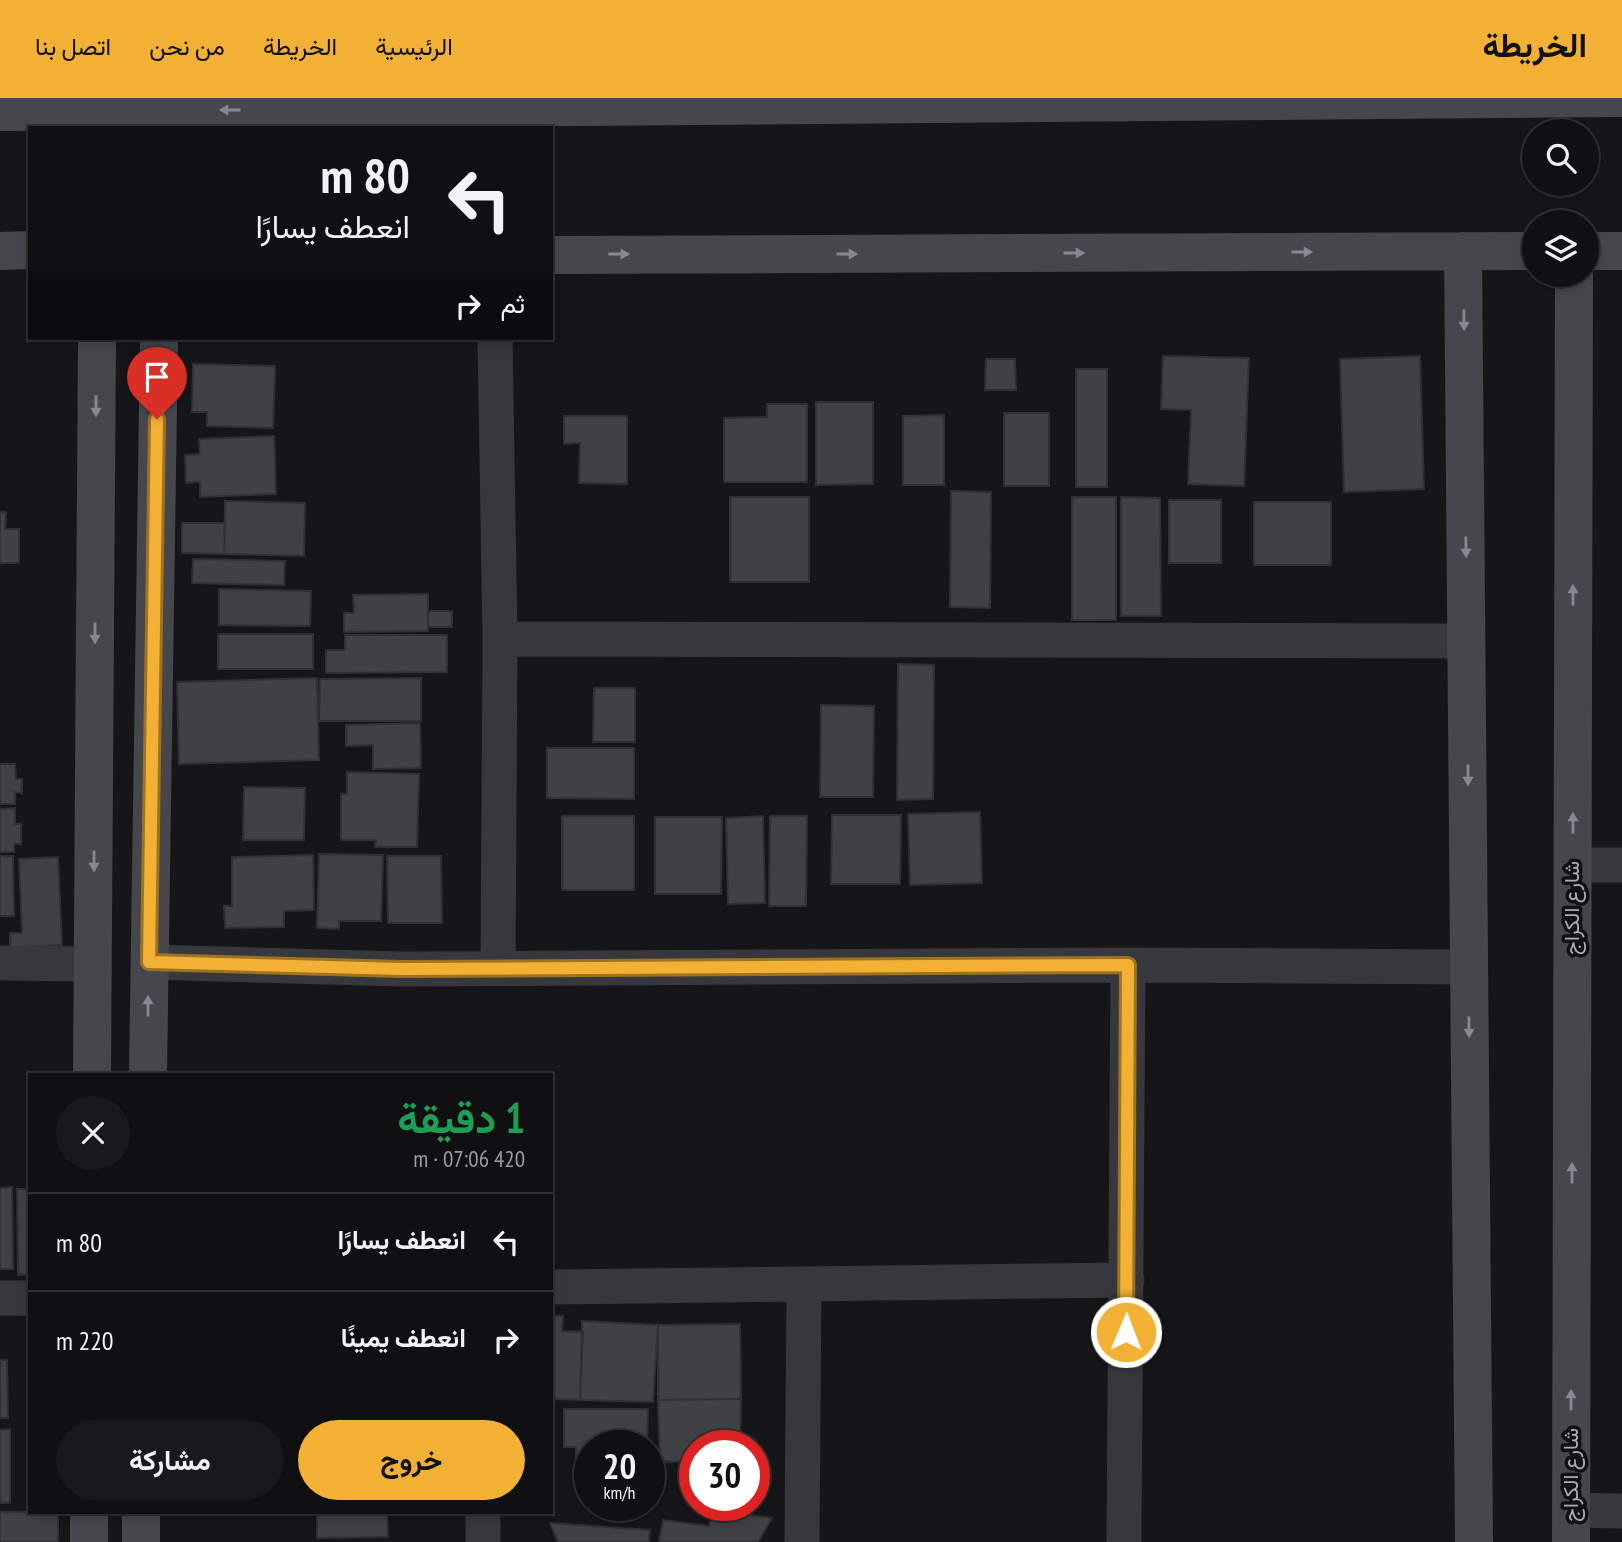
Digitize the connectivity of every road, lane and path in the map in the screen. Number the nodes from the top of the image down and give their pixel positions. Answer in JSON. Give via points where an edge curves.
{"nodes":[{"id":1,"x":1622,"y":98,"type":"edge"},
{"id":2,"x":0,"y":112,"type":"edge"},
{"id":3,"x":28,"y":250,"type":"edge"},
{"id":4,"x":0,"y":251,"type":"edge"},
{"id":5,"x":1463,"y":251,"type":"junction"},
{"id":6,"x":1522,"y":251,"type":"edge"},
{"id":7,"x":1599,"y":251,"type":"edge"},
{"id":8,"x":1622,"y":251,"type":"edge"},
{"id":9,"x":553,"y":255,"type":"edge"},
{"id":10,"x":1574,"y":287,"type":"edge"},
{"id":11,"x":97,"y":340,"type":"edge"},
{"id":12,"x":159,"y":340,"type":"edge"},
{"id":13,"x":495,"y":340,"type":"edge"},
{"id":14,"x":500,"y":639,"type":"junction"},
{"id":15,"x":1467,"y":641,"type":"junction"},
{"id":16,"x":1573,"y":864,"type":"junction"},
{"id":17,"x":1622,"y":865,"type":"edge"},
{"id":18,"x":0,"y":962,"type":"edge"},
{"id":19,"x":149,"y":962,"type":"junction"},
{"id":20,"x":93,"y":964,"type":"junction"},
{"id":21,"x":1128,"y":965,"type":"junction"},
{"id":22,"x":499,"y":966,"type":"junction"},
{"id":23,"x":1469,"y":967,"type":"junction"},
{"id":24,"x":92,"y":1073,"type":"edge"},
{"id":25,"x":148,"y":1073,"type":"edge"},
{"id":26,"x":1127,"y":1280,"type":"junction"},
{"id":27,"x":804,"y":1284,"type":"junction"},
{"id":28,"x":553,"y":1287,"type":"edge"},
{"id":29,"x":0,"y":1298,"type":"edge"},
{"id":30,"x":28,"y":1298,"type":"edge"},
{"id":31,"x":1622,"y":1511,"type":"edge"},
{"id":32,"x":89,"y":1514,"type":"edge"},
{"id":33,"x":141,"y":1514,"type":"edge"},
{"id":34,"x":483,"y":1514,"type":"edge"},
{"id":35,"x":1571,"y":1526,"type":"edge"},
{"id":36,"x":89,"y":1542,"type":"edge"},
{"id":37,"x":141,"y":1542,"type":"edge"},
{"id":38,"x":483,"y":1542,"type":"edge"},
{"id":39,"x":802,"y":1542,"type":"edge"},
{"id":40,"x":1124,"y":1542,"type":"edge"},
{"id":41,"x":1474,"y":1542,"type":"edge"}],
"edges":[{"from":1,"to":2,"type":"street","one_way":true},
{"from":3,"to":4,"type":"street"},
{"from":5,"to":6,"type":"street"},
{"from":9,"to":5,"type":"street","one_way":true},
{"from":5,"to":15,"type":"street","one_way":true},
{"from":7,"to":8,"type":"street"},
{"from":16,"to":10,"type":"street","name":"شارع الكراج","one_way":true},
{"from":11,"to":20,"type":"street","one_way":true},
{"from":12,"to":19,"type":"street"},
{"from":13,"to":14,"type":"street"},
{"from":14,"to":15,"type":"street"},
{"from":14,"to":22,"type":"street"},
{"from":15,"to":23,"type":"street","one_way":true},
{"from":16,"to":17,"type":"street"},
{"from":35,"to":16,"type":"street","name":"شارع الكراج","one_way":true},
{"from":18,"to":20,"type":"street"},
{"from":19,"to":22,"type":"street","via":[[402,969]]},
{"from":25,"to":19,"type":"street","one_way":true},
{"from":20,"to":24,"type":"street"},
{"from":21,"to":22,"type":"street"},
{"from":21,"to":23,"type":"street"},
{"from":21,"to":26,"type":"street"},
{"from":23,"to":41,"type":"street","one_way":true},
{"from":26,"to":27,"type":"street"},
{"from":26,"to":40,"type":"street"},
{"from":27,"to":28,"type":"street"},
{"from":27,"to":39,"type":"street"},
{"from":29,"to":30,"type":"street"},
{"from":31,"to":35,"type":"street"},
{"from":32,"to":36,"type":"street"},
{"from":33,"to":37,"type":"street"},
{"from":34,"to":38,"type":"street"}]}
